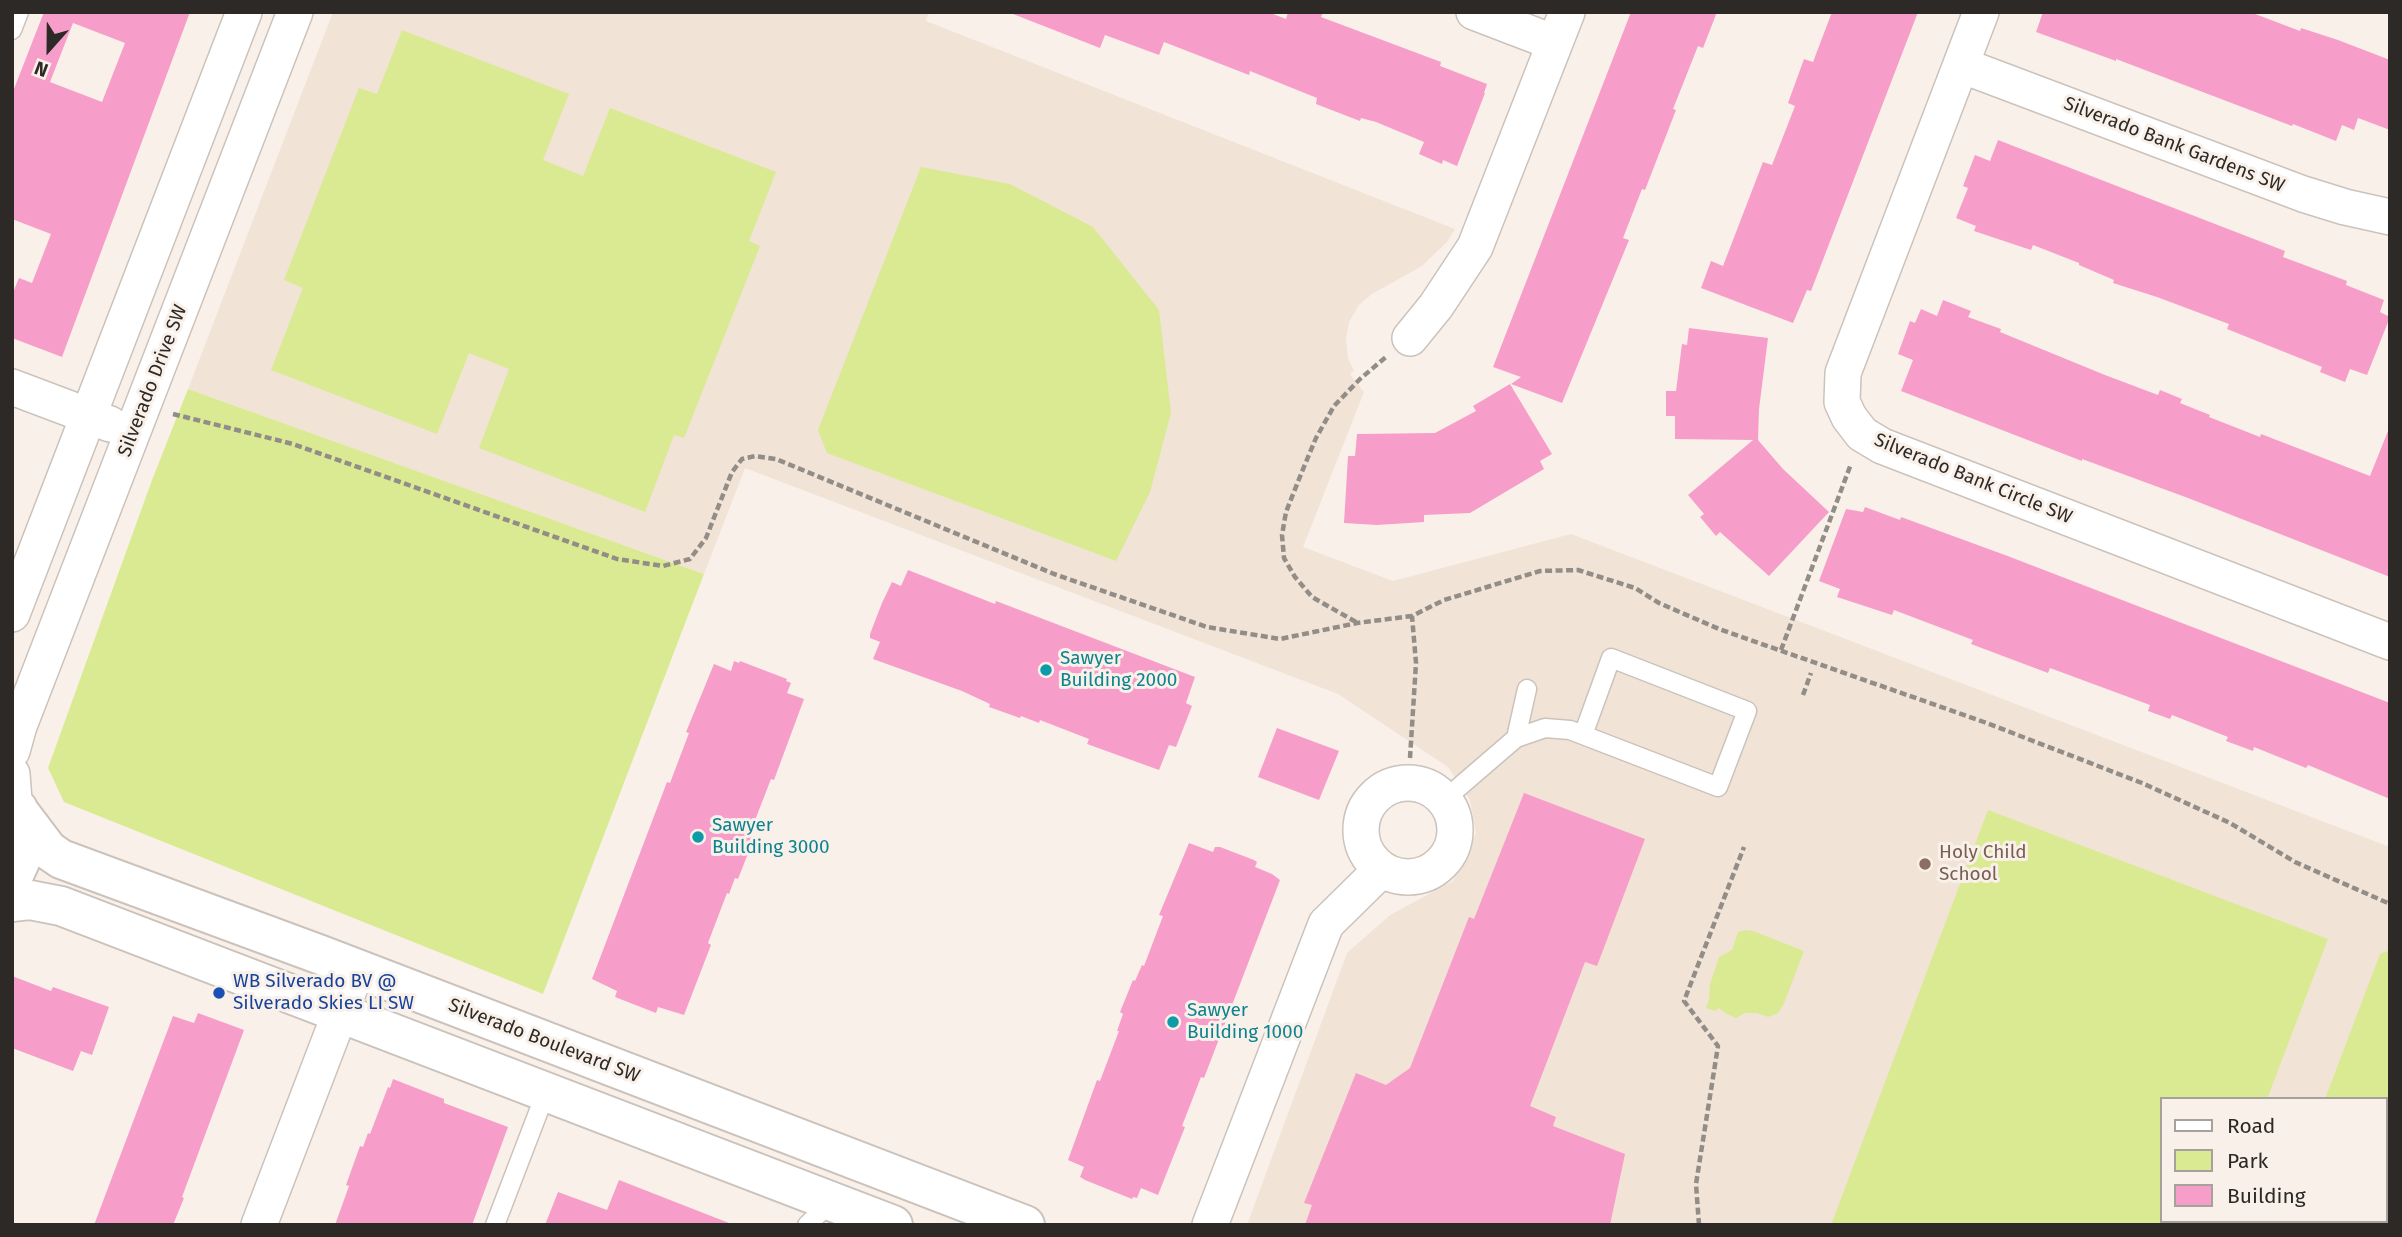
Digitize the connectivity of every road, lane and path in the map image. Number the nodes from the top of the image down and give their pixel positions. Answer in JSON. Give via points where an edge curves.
{"nodes":[{"id":1,"x":19,"y":12,"type":"edge"},
{"id":2,"x":244,"y":12,"type":"edge"},
{"id":3,"x":295,"y":12,"type":"edge"},
{"id":4,"x":1474,"y":12,"type":"edge"},
{"id":5,"x":1981,"y":12,"type":"edge"},
{"id":6,"x":1561,"y":28,"type":"edge"},
{"id":7,"x":12,"y":30,"type":"edge"},
{"id":8,"x":1961,"y":65,"type":"junction"},
{"id":9,"x":2390,"y":218,"type":"edge"},
{"id":10,"x":1410,"y":338,"type":"dead end"},
{"id":11,"x":1360,"y":379,"type":"dead end"},
{"id":12,"x":12,"y":387,"type":"edge"},
{"id":13,"x":167,"y":411,"type":"dead end"},
{"id":14,"x":174,"y":414,"type":"junction"},
{"id":15,"x":88,"y":416,"type":"junction"},
{"id":16,"x":170,"y":425,"type":"dead end"},
{"id":17,"x":133,"y":433,"type":"junction"},
{"id":18,"x":1848,"y":474,"type":"dead end"},
{"id":19,"x":12,"y":614,"type":"edge"},
{"id":20,"x":1412,"y":616,"type":"junction"},
{"id":21,"x":1357,"y":623,"type":"junction"},
{"id":22,"x":2390,"y":642,"type":"edge"},
{"id":23,"x":1781,"y":650,"type":"junction"},
{"id":24,"x":1811,"y":673,"type":"dead end"},
{"id":25,"x":1527,"y":689,"type":"dead end"},
{"id":26,"x":1803,"y":695,"type":"dead end"},
{"id":27,"x":1583,"y":736,"type":"junction"},
{"id":28,"x":1516,"y":738,"type":"junction"},
{"id":29,"x":12,"y":751,"type":"edge"},
{"id":30,"x":1410,"y":758,"type":"dead end"},
{"id":31,"x":15,"y":796,"type":"edge"},
{"id":32,"x":1444,"y":800,"type":"junction"},
{"id":33,"x":1744,"y":847,"type":"dead end"},
{"id":34,"x":1382,"y":869,"type":"junction"},
{"id":35,"x":12,"y":879,"type":"edge"},
{"id":36,"x":12,"y":902,"type":"edge"},
{"id":37,"x":2390,"y":904,"type":"edge"},
{"id":38,"x":357,"y":969,"type":"junction"},
{"id":39,"x":340,"y":1014,"type":"junction"},
{"id":40,"x":546,"y":1092,"type":"junction"},
{"id":41,"x":849,"y":1157,"type":"junction"},
{"id":42,"x":824,"y":1217,"type":"edge"},
{"id":43,"x":259,"y":1225,"type":"edge"},
{"id":44,"x":495,"y":1225,"type":"edge"},
{"id":45,"x":893,"y":1225,"type":"edge"},
{"id":46,"x":1026,"y":1225,"type":"edge"},
{"id":47,"x":1210,"y":1225,"type":"edge"},
{"id":48,"x":1699,"y":1225,"type":"edge"}],
"edges":[{"from":1,"to":7,"type":"lane"},
{"from":2,"to":15,"type":"street"},
{"from":3,"to":17,"type":"street","name":"Silverado Drive SW"},
{"from":4,"to":6,"type":"street"},
{"from":5,"to":8,"type":"street","name":"Silverado Bank Circle SW"},
{"from":6,"to":10,"type":"street","via":[[1475,247]]},
{"from":8,"to":9,"type":"street","name":"Silverado Bank Gardens SW","via":[[2303,194]]},
{"from":8,"to":22,"type":"street","name":"Silverado Bank Circle SW","via":[[1843,373],[1842,402],[1849,417],[1863,434],[1882,446]]},
{"from":11,"to":21,"type":"path","via":[[1334,406],[1316,438],[1286,512],[1282,535],[1284,558],[1312,597]]},
{"from":12,"to":15,"type":"street"},
{"from":13,"to":14,"type":"path"},
{"from":14,"to":16,"type":"path"},
{"from":14,"to":21,"type":"path","via":[[293,444],[617,559],[663,566],[690,559],[706,538],[732,472],[742,459],[755,456],[776,459],[1054,574],[1207,627],[1280,639]]},
{"from":15,"to":17,"type":"street"},
{"from":15,"to":19,"type":"street"},
{"from":17,"to":29,"type":"street","name":"Silverado Drive SW"},
{"from":18,"to":23,"type":"path"},
{"from":20,"to":21,"type":"path"},
{"from":20,"to":23,"type":"path","via":[[1444,600],[1540,571],[1578,570],[1635,588],[1719,629]]},
{"from":20,"to":30,"type":"path","via":[[1416,663]]},
{"from":23,"to":37,"type":"path","via":[[2142,783],[2230,823],[2295,862]]},
{"from":24,"to":26,"type":"path"},
{"from":25,"to":28,"type":"lane"},
{"from":27,"to":27,"type":"lane","via":[[1718,787],[1747,711],[1611,658]]},
{"from":27,"to":28,"type":"lane","via":[[1545,728]]},
{"from":28,"to":32,"type":"lane"},
{"from":31,"to":35,"type":"street","via":[[24,834],[23,855]]},
{"from":31,"to":38,"type":"street","name":"Silverado Boulevard SW","via":[[48,850],[61,859]]},
{"from":32,"to":34,"type":"street","via":[[1455,823],[1455,838],[1440,865],[1411,877]]},
{"from":32,"to":34,"type":"street","via":[[1413,783],[1383,790],[1371,801],[1361,830],[1364,845]]},
{"from":33,"to":48,"type":"path","via":[[1684,1001],[1718,1045],[1696,1184]]},
{"from":34,"to":47,"type":"street","via":[[1326,924]]},
{"from":36,"to":39,"type":"street","via":[[61,906]]},
{"from":38,"to":39,"type":"street"},
{"from":38,"to":41,"type":"street","name":"Silverado Boulevard SW"},
{"from":39,"to":40,"type":"street"},
{"from":39,"to":43,"type":"street"},
{"from":40,"to":42,"type":"street"},
{"from":40,"to":44,"type":"lane"},
{"from":41,"to":42,"type":"street"},
{"from":41,"to":46,"type":"street","name":"Silverado Boulevard SW"},
{"from":42,"to":45,"type":"street"}]}
